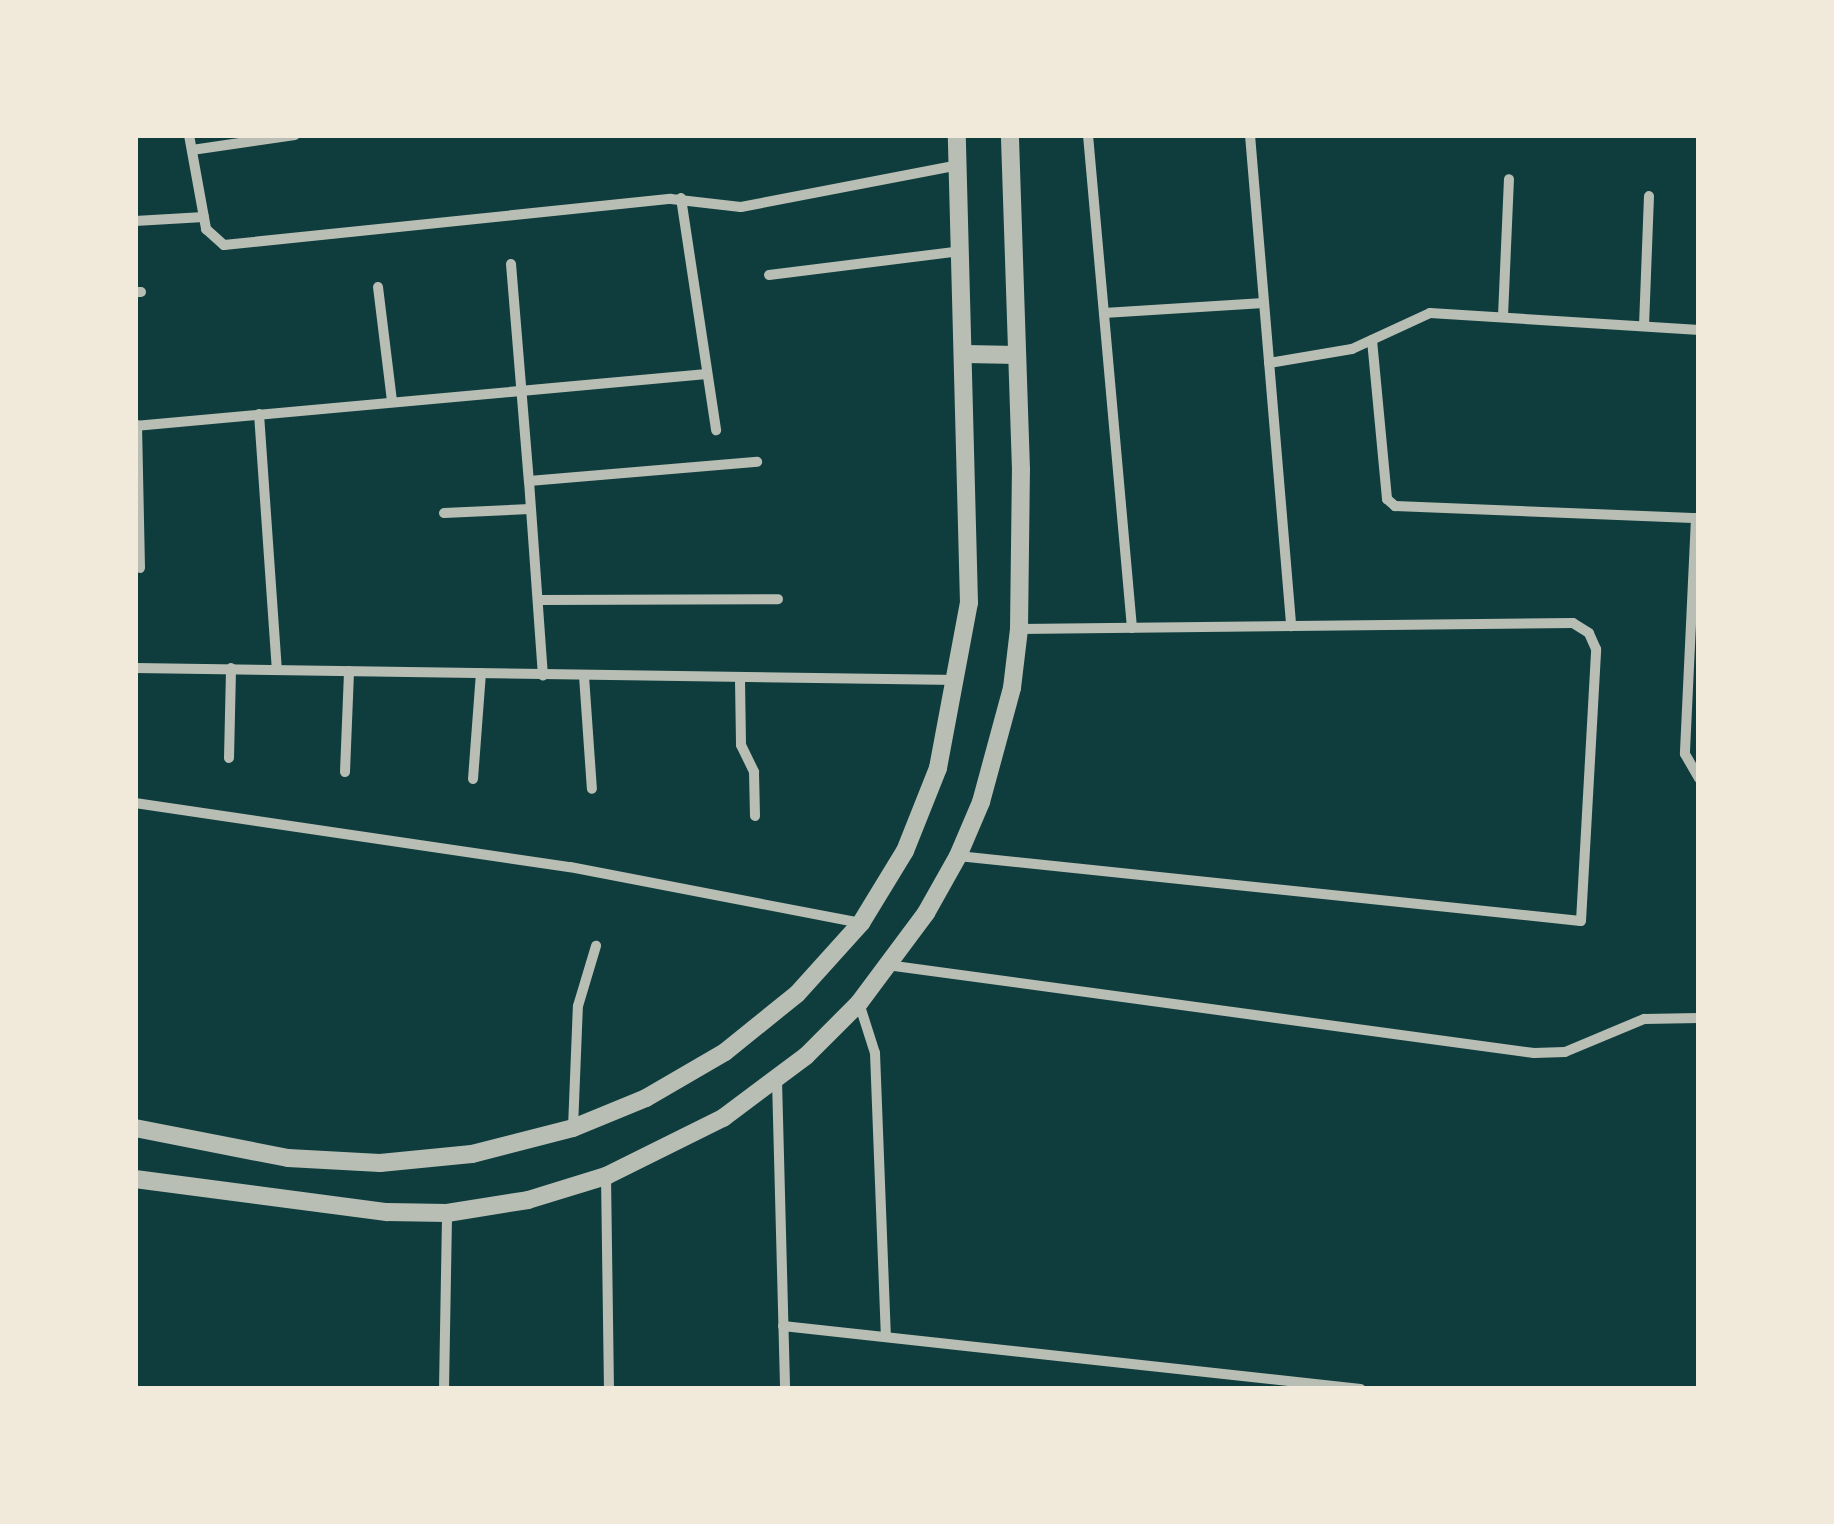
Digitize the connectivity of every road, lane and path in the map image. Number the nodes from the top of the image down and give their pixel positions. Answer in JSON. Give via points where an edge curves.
{"nodes":[{"id":1,"x":189,"y":135,"type":"edge"},
{"id":2,"x":296,"y":135,"type":"edge"},
{"id":3,"x":957,"y":135,"type":"edge"},
{"id":4,"x":1010,"y":135,"type":"edge"},
{"id":5,"x":1088,"y":135,"type":"edge"},
{"id":6,"x":1250,"y":135,"type":"edge"},
{"id":7,"x":192,"y":150,"type":"junction"},
{"id":8,"x":959,"y":166,"type":"junction"},
{"id":9,"x":1509,"y":179,"type":"dead end"},
{"id":10,"x":1650,"y":196,"type":"dead end"},
{"id":11,"x":681,"y":198,"type":"junction"},
{"id":12,"x":204,"y":217,"type":"junction"},
{"id":13,"x":135,"y":221,"type":"edge"},
{"id":14,"x":962,"y":251,"type":"junction"},
{"id":15,"x":511,"y":264,"type":"dead end"},
{"id":16,"x":769,"y":276,"type":"dead end"},
{"id":17,"x":378,"y":287,"type":"dead end"},
{"id":18,"x":1264,"y":304,"type":"junction"},
{"id":19,"x":1104,"y":313,"type":"junction"},
{"id":20,"x":1503,"y":316,"type":"junction"},
{"id":21,"x":1644,"y":326,"type":"junction"},
{"id":22,"x":1699,"y":330,"type":"edge"},
{"id":23,"x":1372,"y":340,"type":"junction"},
{"id":24,"x":966,"y":354,"type":"junction"},
{"id":25,"x":1017,"y":356,"type":"junction"},
{"id":26,"x":1269,"y":363,"type":"junction"},
{"id":27,"x":707,"y":374,"type":"junction"},
{"id":28,"x":522,"y":388,"type":"junction"},
{"id":29,"x":392,"y":401,"type":"junction"},
{"id":30,"x":259,"y":414,"type":"junction"},
{"id":31,"x":136,"y":426,"type":"edge"},
{"id":32,"x":716,"y":430,"type":"dead end"},
{"id":33,"x":756,"y":462,"type":"dead end"},
{"id":34,"x":528,"y":481,"type":"junction"},
{"id":35,"x":530,"y":509,"type":"junction"},
{"id":36,"x":444,"y":513,"type":"dead end"},
{"id":37,"x":1697,"y":518,"type":"edge"},
{"id":38,"x":140,"y":568,"type":"dead end"},
{"id":39,"x":778,"y":599,"type":"dead end"},
{"id":40,"x":538,"y":600,"type":"junction"},
{"id":41,"x":1291,"y":626,"type":"junction"},
{"id":42,"x":1132,"y":628,"type":"junction"},
{"id":43,"x":1020,"y":629,"type":"junction"},
{"id":44,"x":135,"y":668,"type":"edge"},
{"id":45,"x":232,"y":668,"type":"junction"},
{"id":46,"x":277,"y":669,"type":"junction"},
{"id":47,"x":349,"y":670,"type":"junction"},
{"id":48,"x":481,"y":673,"type":"junction"},
{"id":49,"x":542,"y":675,"type":"junction"},
{"id":50,"x":584,"y":676,"type":"junction"},
{"id":51,"x":740,"y":680,"type":"junction"},
{"id":52,"x":958,"y":680,"type":"junction"},
{"id":53,"x":229,"y":758,"type":"dead end"},
{"id":54,"x":345,"y":772,"type":"dead end"},
{"id":55,"x":474,"y":778,"type":"dead end"},
{"id":56,"x":1699,"y":778,"type":"edge"},
{"id":57,"x":592,"y":789,"type":"dead end"},
{"id":58,"x":135,"y":803,"type":"edge"},
{"id":59,"x":755,"y":816,"type":"dead end"},
{"id":60,"x":958,"y":856,"type":"junction"},
{"id":61,"x":861,"y":924,"type":"junction"},
{"id":62,"x":596,"y":946,"type":"dead end"},
{"id":63,"x":886,"y":965,"type":"junction"},
{"id":64,"x":859,"y":1003,"type":"junction"},
{"id":65,"x":1699,"y":1018,"type":"edge"},
{"id":66,"x":777,"y":1080,"type":"junction"},
{"id":67,"x":135,"y":1128,"type":"edge"},
{"id":68,"x":573,"y":1128,"type":"junction"},
{"id":69,"x":606,"y":1176,"type":"junction"},
{"id":70,"x":135,"y":1179,"type":"edge"},
{"id":71,"x":447,"y":1213,"type":"junction"},
{"id":72,"x":783,"y":1326,"type":"junction"},
{"id":73,"x":886,"y":1336,"type":"junction"},
{"id":74,"x":444,"y":1389,"type":"edge"},
{"id":75,"x":608,"y":1389,"type":"edge"},
{"id":76,"x":784,"y":1389,"type":"edge"},
{"id":77,"x":1361,"y":1389,"type":"edge"}],
"edges":[{"from":1,"to":7,"type":"street"},
{"from":2,"to":7,"type":"street"},
{"from":3,"to":8,"type":"street"},
{"from":4,"to":25,"type":"street"},
{"from":5,"to":19,"type":"street"},
{"from":6,"to":18,"type":"street"},
{"from":7,"to":12,"type":"street"},
{"from":8,"to":11,"type":"street","via":[[762,205]]},
{"from":8,"to":14,"type":"street"},
{"from":9,"to":20,"type":"street"},
{"from":10,"to":21,"type":"street"},
{"from":11,"to":12,"type":"street","via":[[224,245],[206,229]]},
{"from":11,"to":27,"type":"street"},
{"from":12,"to":13,"type":"street"},
{"from":14,"to":16,"type":"street"},
{"from":14,"to":24,"type":"street"},
{"from":15,"to":28,"type":"street"},
{"from":17,"to":29,"type":"street"},
{"from":18,"to":19,"type":"street"},
{"from":18,"to":26,"type":"street"},
{"from":19,"to":42,"type":"street"},
{"from":20,"to":21,"type":"street"},
{"from":20,"to":23,"type":"street","via":[[1430,313]]},
{"from":21,"to":22,"type":"street"},
{"from":23,"to":26,"type":"street"},
{"from":23,"to":37,"type":"street","via":[[1387,499],[1395,506]]},
{"from":24,"to":25,"type":"street"},
{"from":24,"to":52,"type":"street","via":[[969,602]]},
{"from":25,"to":43,"type":"street"},
{"from":26,"to":41,"type":"street"},
{"from":27,"to":28,"type":"street"},
{"from":27,"to":32,"type":"street"},
{"from":28,"to":29,"type":"street"},
{"from":28,"to":34,"type":"street"},
{"from":29,"to":30,"type":"street"},
{"from":30,"to":31,"type":"street"},
{"from":30,"to":46,"type":"street"},
{"from":31,"to":38,"type":"street"},
{"from":33,"to":34,"type":"street"},
{"from":34,"to":35,"type":"street"},
{"from":35,"to":36,"type":"street"},
{"from":35,"to":40,"type":"street"},
{"from":37,"to":56,"type":"street","via":[[1685,754]]},
{"from":39,"to":40,"type":"street"},
{"from":40,"to":49,"type":"street"},
{"from":41,"to":42,"type":"street"},
{"from":41,"to":60,"type":"street","via":[[1573,623],[1589,632],[1596,649],[1581,921]]},
{"from":42,"to":43,"type":"street"},
{"from":43,"to":60,"type":"street","via":[[999,745]]},
{"from":44,"to":45,"type":"street"},
{"from":45,"to":46,"type":"street"},
{"from":45,"to":53,"type":"street"},
{"from":46,"to":47,"type":"street"},
{"from":47,"to":48,"type":"street"},
{"from":47,"to":54,"type":"street"},
{"from":48,"to":49,"type":"street"},
{"from":48,"to":55,"type":"street"},
{"from":49,"to":50,"type":"street"},
{"from":50,"to":51,"type":"street"},
{"from":50,"to":57,"type":"street"},
{"from":51,"to":52,"type":"street"},
{"from":51,"to":59,"type":"street","via":[[741,745],[754,772]]},
{"from":52,"to":61,"type":"street","via":[[938,768],[905,851]]},
{"from":58,"to":61,"type":"street","via":[[570,867]]},
{"from":60,"to":63,"type":"street"},
{"from":61,"to":68,"type":"street","via":[[797,994],[725,1052],[646,1098]]},
{"from":62,"to":68,"type":"street","via":[[578,1006]]},
{"from":63,"to":64,"type":"street"},
{"from":63,"to":65,"type":"street","via":[[1520,1052],[1565,1052],[1644,1018]]},
{"from":64,"to":66,"type":"street"},
{"from":64,"to":73,"type":"street","via":[[875,1053]]},
{"from":66,"to":69,"type":"street","via":[[666,1150]]},
{"from":66,"to":72,"type":"street"},
{"from":67,"to":68,"type":"street","via":[[288,1158],[380,1163],[472,1154]]},
{"from":69,"to":71,"type":"street","via":[[528,1200]]},
{"from":69,"to":75,"type":"street"},
{"from":70,"to":71,"type":"street","via":[[325,1208]]},
{"from":71,"to":74,"type":"street"},
{"from":72,"to":73,"type":"street"},
{"from":72,"to":76,"type":"street"},
{"from":73,"to":77,"type":"street"}]}
